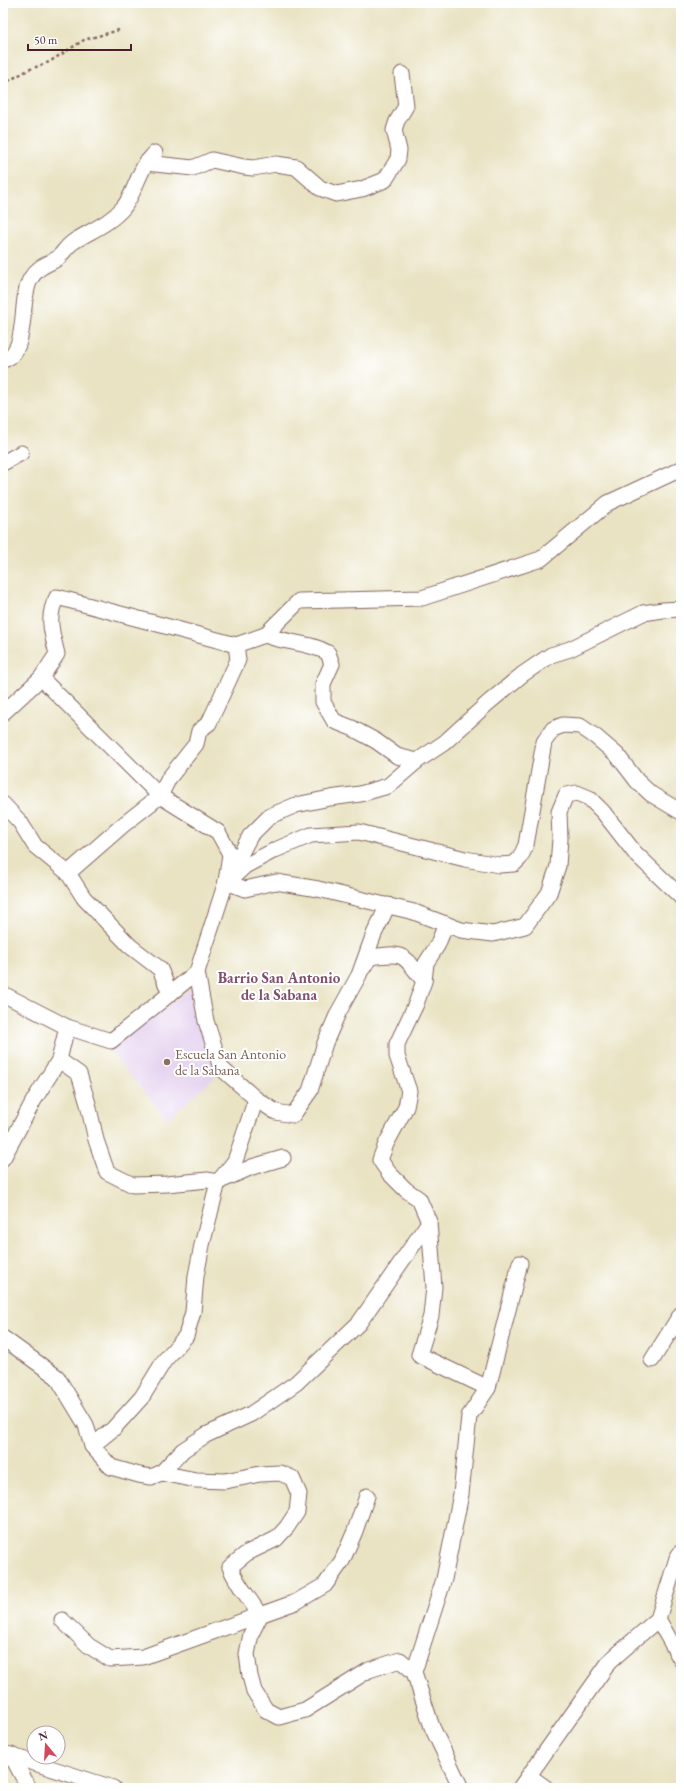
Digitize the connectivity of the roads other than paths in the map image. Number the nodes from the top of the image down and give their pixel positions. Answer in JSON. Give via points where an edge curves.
{"nodes":[{"id":1,"x":402,"y":74,"type":"dead end"},
{"id":2,"x":3,"y":360,"type":"edge"},
{"id":3,"x":21,"y":453,"type":"dead end"},
{"id":4,"x":3,"y":462,"type":"edge"},
{"id":5,"x":681,"y":469,"type":"edge"},
{"id":6,"x":681,"y":610,"type":"edge"},
{"id":7,"x":265,"y":635,"type":"junction"},
{"id":8,"x":236,"y":645,"type":"junction"},
{"id":9,"x":41,"y":678,"type":"junction"},
{"id":10,"x":3,"y":713,"type":"edge"},
{"id":11,"x":417,"y":761,"type":"junction"},
{"id":12,"x":160,"y":796,"type":"junction"},
{"id":13,"x":3,"y":804,"type":"edge"},
{"id":14,"x":681,"y":812,"type":"edge"},
{"id":15,"x":68,"y":872,"type":"junction"},
{"id":16,"x":226,"y":882,"type":"junction"},
{"id":17,"x":681,"y":897,"type":"edge"},
{"id":18,"x":388,"y":905,"type":"junction"},
{"id":19,"x":446,"y":924,"type":"junction"},
{"id":20,"x":197,"y":972,"type":"junction"},
{"id":21,"x":359,"y":975,"type":"junction"},
{"id":22,"x":424,"y":981,"type":"junction"},
{"id":23,"x":3,"y":994,"type":"edge"},
{"id":24,"x":170,"y":994,"type":"junction"},
{"id":25,"x":67,"y":1027,"type":"junction"},
{"id":26,"x":59,"y":1060,"type":"junction"},
{"id":27,"x":256,"y":1099,"type":"junction"},
{"id":28,"x":3,"y":1158,"type":"edge"},
{"id":29,"x":283,"y":1158,"type":"dead end"},
{"id":30,"x":218,"y":1182,"type":"junction"},
{"id":31,"x":429,"y":1222,"type":"junction"},
{"id":32,"x":520,"y":1263,"type":"dead end"},
{"id":33,"x":681,"y":1314,"type":"edge"},
{"id":34,"x":3,"y":1338,"type":"edge"},
{"id":35,"x":652,"y":1360,"type":"dead end"},
{"id":36,"x":488,"y":1388,"type":"junction"},
{"id":37,"x":92,"y":1446,"type":"junction"},
{"id":38,"x":161,"y":1473,"type":"junction"},
{"id":39,"x":367,"y":1496,"type":"dead end"},
{"id":40,"x":681,"y":1552,"type":"edge"},
{"id":41,"x":260,"y":1616,"type":"junction"},
{"id":42,"x":658,"y":1619,"type":"junction"},
{"id":43,"x":62,"y":1620,"type":"dead end"},
{"id":44,"x":681,"y":1660,"type":"edge"},
{"id":45,"x":414,"y":1672,"type":"junction"},
{"id":46,"x":6,"y":1756,"type":"edge"},
{"id":47,"x":524,"y":1782,"type":"edge"},
{"id":48,"x":29,"y":1788,"type":"edge"},
{"id":49,"x":113,"y":1788,"type":"edge"},
{"id":50,"x":461,"y":1788,"type":"edge"},
{"id":51,"x":546,"y":1788,"type":"edge"}],
"edges":[{"from":1,"to":2,"type":"street","via":[[406,106],[394,130],[398,159],[385,180],[362,189],[336,194],[320,188],[296,168],[276,164],[253,168],[212,160],[193,168],[151,158],[123,208],[101,227],[71,243],[58,258],[43,265],[31,278],[26,290],[18,348]]},
{"from":3,"to":4,"type":"street"},
{"from":5,"to":7,"type":"street","via":[[608,503],[541,559],[422,598],[299,601]]},
{"from":6,"to":11,"type":"street","via":[[643,613],[551,655],[523,674],[444,743]]},
{"from":7,"to":8,"type":"street"},
{"from":7,"to":11,"type":"street","via":[[279,641],[319,647],[328,653],[332,664],[323,684],[323,702],[334,721],[376,741],[397,756]]},
{"from":8,"to":9,"type":"street","via":[[57,597],[52,605],[50,625],[57,654]]},
{"from":8,"to":12,"type":"street","via":[[238,660],[209,724],[199,731],[196,744],[170,778]]},
{"from":9,"to":10,"type":"street"},
{"from":9,"to":12,"type":"street"},
{"from":11,"to":16,"type":"street","via":[[388,786],[360,794],[296,805],[270,816],[250,836]]},
{"from":12,"to":15,"type":"street"},
{"from":12,"to":16,"type":"street","via":[[218,832],[230,854]]},
{"from":13,"to":15,"type":"street","via":[[20,822],[35,846]]},
{"from":14,"to":16,"type":"street","via":[[651,794],[637,781],[617,755],[596,736],[580,726],[563,725],[553,729],[544,742],[526,845],[514,864],[499,866],[465,859],[359,832],[311,835],[245,866]]},
{"from":15,"to":24,"type":"street","via":[[84,898],[130,946],[160,970]]},
{"from":16,"to":18,"type":"street","via":[[245,889],[276,882],[318,888]]},
{"from":16,"to":20,"type":"street"},
{"from":17,"to":19,"type":"street","via":[[635,853],[603,812],[589,798],[577,792],[566,795],[559,812],[558,866],[550,892],[525,926],[493,934],[461,930]]},
{"from":18,"to":19,"type":"street"},
{"from":18,"to":21,"type":"street"},
{"from":19,"to":22,"type":"street","via":[[437,946],[426,963]]},
{"from":20,"to":24,"type":"street"},
{"from":20,"to":27,"type":"street","via":[[206,1021],[221,1068]]},
{"from":21,"to":22,"type":"street","via":[[370,957],[393,953],[406,958]]},
{"from":21,"to":27,"type":"street","via":[[325,1043],[310,1092],[293,1115],[276,1112]]},
{"from":22,"to":31,"type":"street","via":[[397,1044],[397,1056],[409,1091],[406,1107],[380,1160],[389,1173],[419,1199]]},
{"from":23,"to":25,"type":"street"},
{"from":24,"to":25,"type":"street","via":[[111,1041]]},
{"from":25,"to":26,"type":"street"},
{"from":26,"to":28,"type":"street"},
{"from":26,"to":30,"type":"street","via":[[79,1074],[107,1172],[133,1185],[208,1180]]},
{"from":27,"to":30,"type":"street","via":[[235,1162]]},
{"from":29,"to":30,"type":"street","via":[[252,1167]]},
{"from":30,"to":37,"type":"street","via":[[202,1245],[193,1312],[186,1336],[164,1361],[142,1397],[113,1429]]},
{"from":31,"to":36,"type":"street","via":[[434,1287],[431,1316],[419,1356]]},
{"from":31,"to":38,"type":"street","via":[[359,1323],[296,1383],[251,1414],[206,1435],[183,1450]]},
{"from":32,"to":36,"type":"street"},
{"from":33,"to":35,"type":"street"},
{"from":34,"to":37,"type":"street","via":[[57,1377],[86,1425]]},
{"from":36,"to":45,"type":"street","via":[[469,1416],[461,1494],[444,1578]]},
{"from":37,"to":38,"type":"street","via":[[111,1468],[139,1475],[152,1476]]},
{"from":38,"to":41,"type":"street","via":[[196,1480],[218,1481],[280,1473],[292,1478],[299,1494],[297,1512],[276,1539],[247,1553],[230,1568],[236,1582]]},
{"from":39,"to":41,"type":"street","via":[[342,1561],[325,1585],[296,1602]]},
{"from":40,"to":42,"type":"street"},
{"from":41,"to":43,"type":"street","via":[[144,1657],[110,1659],[89,1646]]},
{"from":41,"to":45,"type":"street","via":[[251,1634],[248,1654],[250,1676],[254,1691],[266,1710],[279,1717],[305,1710],[369,1670],[400,1660]]},
{"from":42,"to":44,"type":"street"},
{"from":42,"to":47,"type":"street","via":[[610,1661]]},
{"from":45,"to":50,"type":"street","via":[[432,1727]]},
{"from":46,"to":48,"type":"street"},
{"from":46,"to":49,"type":"street"},
{"from":47,"to":51,"type":"street"}]}
